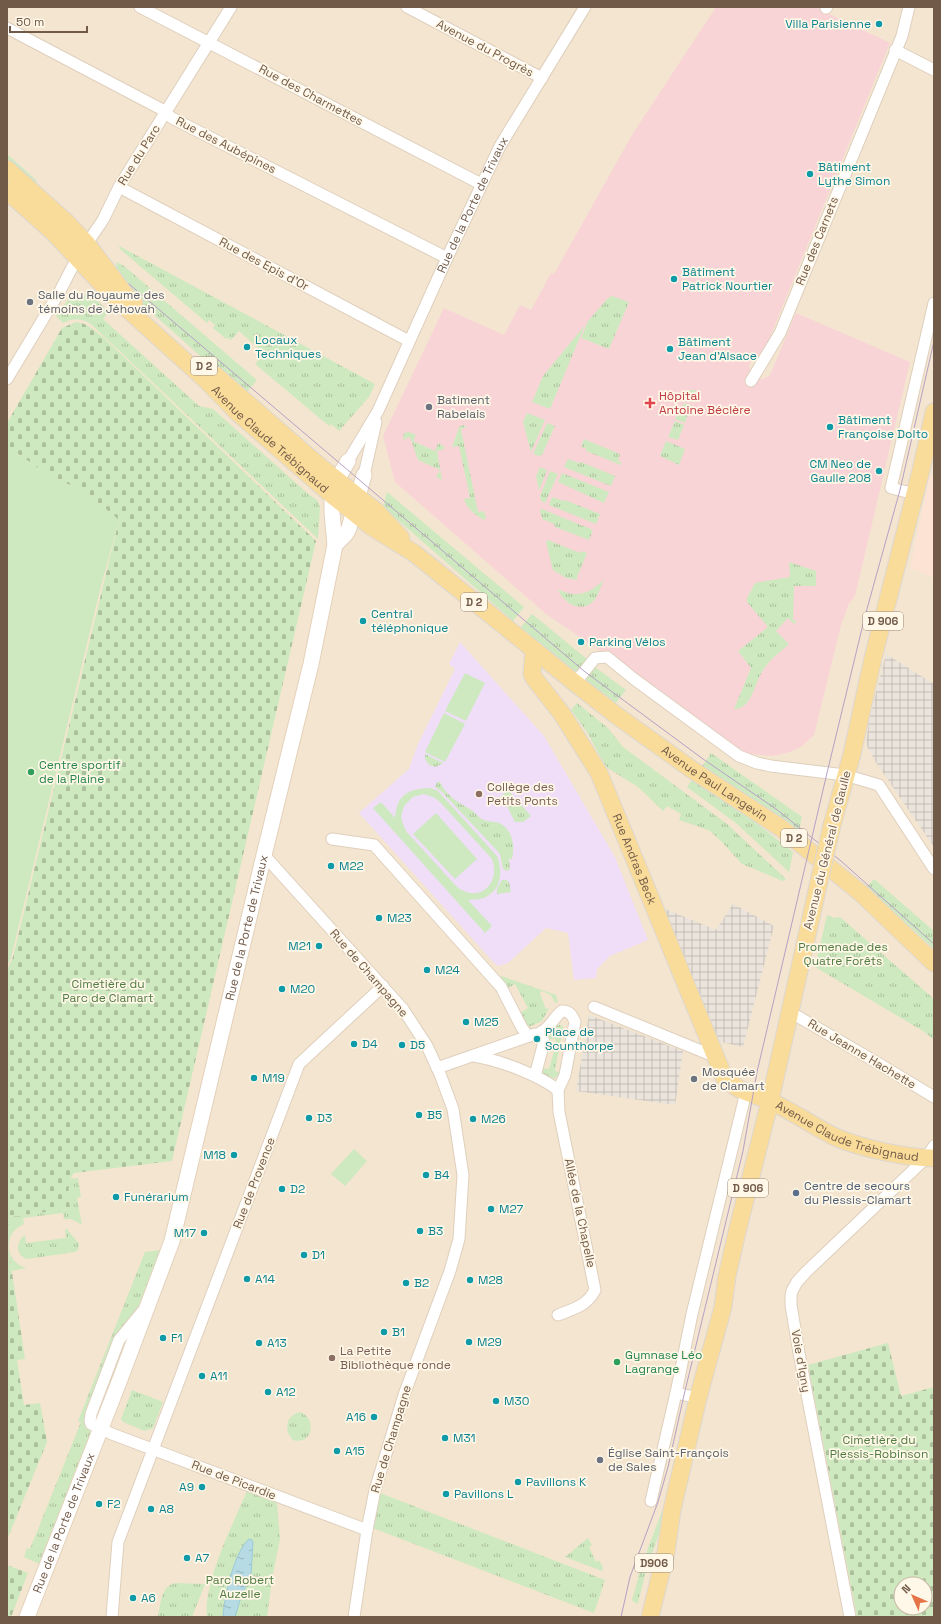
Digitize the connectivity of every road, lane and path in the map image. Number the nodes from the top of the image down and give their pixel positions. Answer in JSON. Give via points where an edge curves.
{"nodes":[{"id":1,"x":140,"y":7,"type":"edge"},
{"id":2,"x":231,"y":7,"type":"edge"},
{"id":3,"x":407,"y":7,"type":"edge"},
{"id":4,"x":585,"y":7,"type":"edge"},
{"id":5,"x":910,"y":7,"type":"edge"},
{"id":6,"x":7,"y":28,"type":"edge"},
{"id":7,"x":210,"y":42,"type":"junction"},
{"id":8,"x":896,"y":50,"type":"junction"},
{"id":9,"x":934,"y":70,"type":"edge"},
{"id":10,"x":542,"y":78,"type":"junction"},
{"id":11,"x":166,"y":112,"type":"junction"},
{"id":12,"x":7,"y":169,"type":"edge"},
{"id":13,"x":481,"y":184,"type":"junction"},
{"id":14,"x":120,"y":187,"type":"junction"},
{"id":15,"x":7,"y":191,"type":"edge"},
{"id":16,"x":87,"y":244,"type":"junction"},
{"id":17,"x":77,"y":258,"type":"junction"},
{"id":18,"x":446,"y":258,"type":"junction"},
{"id":19,"x":934,"y":303,"type":"edge"},
{"id":20,"x":410,"y":341,"type":"junction"},
{"id":21,"x":7,"y":379,"type":"edge"},
{"id":22,"x":751,"y":381,"type":"dead end"},
{"id":23,"x":378,"y":411,"type":"junction"},
{"id":24,"x":934,"y":412,"type":"edge"},
{"id":25,"x":348,"y":461,"type":"joint"},
{"id":26,"x":364,"y":475,"type":"joint"},
{"id":27,"x":335,"y":487,"type":"junction"},
{"id":28,"x":915,"y":494,"type":"junction"},
{"id":29,"x":356,"y":505,"type":"junction"},
{"id":30,"x":335,"y":545,"type":"junction"},
{"id":31,"x":534,"y":650,"type":"junction"},
{"id":32,"x":575,"y":683,"type":"junction"},
{"id":33,"x":845,"y":775,"type":"junction"},
{"id":34,"x":332,"y":838,"type":"dead end"},
{"id":35,"x":264,"y":856,"type":"junction"},
{"id":36,"x":934,"y":869,"type":"edge"},
{"id":37,"x":934,"y":963,"type":"edge"},
{"id":38,"x":383,"y":986,"type":"junction"},
{"id":39,"x":594,"y":1007,"type":"dead end"},
{"id":40,"x":790,"y":1012,"type":"junction"},
{"id":41,"x":541,"y":1032,"type":"junction"},
{"id":42,"x":528,"y":1036,"type":"junction"},
{"id":43,"x":474,"y":1056,"type":"junction"},
{"id":44,"x":716,"y":1057,"type":"junction"},
{"id":45,"x":437,"y":1068,"type":"junction"},
{"id":46,"x":535,"y":1076,"type":"junction"},
{"id":47,"x":558,"y":1090,"type":"junction"},
{"id":48,"x":746,"y":1092,"type":"junction"},
{"id":49,"x":934,"y":1097,"type":"edge"},
{"id":50,"x":770,"y":1101,"type":"junction"},
{"id":51,"x":931,"y":1154,"type":"edge"},
{"id":52,"x":558,"y":1315,"type":"dead end"},
{"id":53,"x":676,"y":1393,"type":"junction"},
{"id":54,"x":698,"y":1398,"type":"junction"},
{"id":55,"x":101,"y":1429,"type":"junction"},
{"id":56,"x":154,"y":1450,"type":"junction"},
{"id":57,"x":651,"y":1501,"type":"dead end"},
{"id":58,"x":672,"y":1510,"type":"junction"},
{"id":59,"x":367,"y":1530,"type":"junction"},
{"id":60,"x":849,"y":1614,"type":"edge"},
{"id":61,"x":27,"y":1617,"type":"edge"},
{"id":62,"x":112,"y":1617,"type":"edge"},
{"id":63,"x":354,"y":1617,"type":"edge"},
{"id":64,"x":639,"y":1617,"type":"edge"},
{"id":65,"x":650,"y":1617,"type":"edge"}],
"edges":[{"from":1,"to":7,"type":"street","name":"Rue des Charmettes"},
{"from":2,"to":7,"type":"street","name":"Rue du Parc"},
{"from":3,"to":10,"type":"street","name":"Avenue du Progrès"},
{"from":4,"to":10,"type":"street","name":"Rue de la Porte de Trivaux"},
{"from":5,"to":8,"type":"street","name":"Rue des Carnets"},
{"from":6,"to":11,"type":"street","name":"Rue des Aubépines"},
{"from":7,"to":11,"type":"street","name":"Rue du Parc"},
{"from":7,"to":13,"type":"street","name":"Rue des Charmettes"},
{"from":8,"to":9,"type":"street"},
{"from":8,"to":22,"type":"street","name":"Rue des Carnets","via":[[780,333]]},
{"from":10,"to":13,"type":"street","name":"Rue de la Porte de Trivaux","via":[[500,146]]},
{"from":11,"to":14,"type":"street","name":"Rue du Parc"},
{"from":11,"to":18,"type":"street","name":"Rue des Aubépines","via":[[172,118]]},
{"from":12,"to":16,"type":"main road","number":"D 2"},
{"from":13,"to":18,"type":"street","name":"Rue de la Porte de Trivaux"},
{"from":14,"to":16,"type":"street","name":"Rue du Parc"},
{"from":14,"to":20,"type":"street","name":"Rue des Epis d'Or"},
{"from":15,"to":17,"type":"main road","name":"Avenue Claude Trébignaud","number":"D 2"},
{"from":16,"to":17,"type":"street","name":"Rue du Parc"},
{"from":16,"to":27,"type":"main road","number":"D 2","via":[[127,297],[276,429]]},
{"from":17,"to":21,"type":"street"},
{"from":17,"to":27,"type":"main road","name":"Avenue Claude Trébignaud","number":"D 2","via":[[113,296],[207,381],[237,412]]},
{"from":18,"to":20,"type":"street","name":"Rue de la Porte de Trivaux"},
{"from":19,"to":28,"type":"street","via":[[891,488]]},
{"from":20,"to":23,"type":"street","name":"Rue de la Porte de Trivaux"},
{"from":23,"to":25,"type":"street","name":"Rue de la Porte de Trivaux"},
{"from":23,"to":26,"type":"street","name":"Rue de la Porte de Trivaux"},
{"from":24,"to":28,"type":"main road","name":"Avenue du Général de Gaulle","number":"D 906"},
{"from":25,"to":27,"type":"street","name":"Rue de la Porte de Trivaux"},
{"from":26,"to":29,"type":"street","name":"Rue de la Porte de Trivaux"},
{"from":27,"to":29,"type":"main road","name":"Avenue Claude Trébignaud","number":"D 2"},
{"from":27,"to":30,"type":"street","name":"Rue de la Porte de Trivaux","via":[[332,513]]},
{"from":28,"to":33,"type":"main road","name":"Avenue du Général de Gaulle","number":"D 906"},
{"from":29,"to":30,"type":"street","name":"Rue de la Porte de Trivaux","via":[[346,534]]},
{"from":29,"to":31,"type":"main road","number":"D 2","via":[[377,512],[414,553]]},
{"from":30,"to":35,"type":"street","name":"Rue de la Porte de Trivaux","via":[[311,664]]},
{"from":31,"to":32,"type":"main road","number":"D 2"},
{"from":31,"to":44,"type":"main road","name":"Rue Andras Beck","via":[[532,674],[562,714],[599,773]]},
{"from":32,"to":33,"type":"street","via":[[595,658],[606,657],[739,756],[771,766]]},
{"from":32,"to":37,"type":"main road","name":"Avenue Paul Langevin","number":"D 2","via":[[694,771],[781,828],[862,894]]},
{"from":33,"to":36,"type":"street","via":[[882,788]]},
{"from":33,"to":40,"type":"main road","name":"Avenue du Général de Gaulle","number":"D 906","bridge":true},
{"from":34,"to":42,"type":"street","via":[[374,845],[501,986]]},
{"from":35,"to":38,"type":"street","name":"Rue de Champagne"},
{"from":35,"to":55,"type":"street","name":"Rue de la Porte de Trivaux","via":[[173,1235]]},
{"from":38,"to":45,"type":"street","name":"Rue de Champagne","via":[[403,1009],[427,1046]]},
{"from":38,"to":56,"type":"street","name":"Rue de Provence","via":[[299,1064]]},
{"from":39,"to":44,"type":"street"},
{"from":40,"to":49,"type":"street","name":"Rue Jeanne Hachette"},
{"from":40,"to":50,"type":"main road","name":"Avenue du Général de Gaulle","number":"D 906"},
{"from":41,"to":42,"type":"street"},
{"from":41,"to":46,"type":"street","via":[[544,1042]]},
{"from":41,"to":47,"type":"street","via":[[562,1011],[572,1014],[575,1022],[565,1075]]},
{"from":42,"to":43,"type":"street"},
{"from":43,"to":45,"type":"street"},
{"from":43,"to":46,"type":"street"},
{"from":44,"to":48,"type":"main road","name":"Rue Andras Beck","via":[[724,1077],[730,1084]]},
{"from":45,"to":59,"type":"street","name":"Rue de Champagne","via":[[453,1109],[463,1175],[459,1239],[450,1271],[404,1395],[375,1490]]},
{"from":46,"to":47,"type":"street"},
{"from":47,"to":52,"type":"street","name":"Allée de la Chapelle","via":[[559,1112],[596,1290],[591,1299],[582,1305]]},
{"from":48,"to":50,"type":"main road","name":"Avenue Claude Trébignaud"},
{"from":48,"to":53,"type":"street","via":[[692,1314]]},
{"from":50,"to":51,"type":"main road","name":"Avenue Claude Trébignaud","via":[[834,1136],[870,1149]]},
{"from":50,"to":54,"type":"main road","name":"Avenue du Général de Gaulle","number":"D 906","via":[[737,1232],[721,1313]]},
{"from":51,"to":60,"type":"street","name":"Voie d'Igny","via":[[806,1272],[790,1296]]},
{"from":53,"to":54,"type":"street"},
{"from":53,"to":57,"type":"street"},
{"from":54,"to":58,"type":"main road","name":"Avenue du Général de Gaulle","number":"D 906"},
{"from":55,"to":56,"type":"street","name":"Rue de Picardie"},
{"from":55,"to":61,"type":"street","name":"Rue de la Porte de Trivaux"},
{"from":56,"to":59,"type":"street","name":"Rue de Picardie"},
{"from":56,"to":62,"type":"street","name":"Rue de Provence","via":[[118,1542]]},
{"from":58,"to":64,"type":"main road","name":"Avenue du Général de Gaulle","number":"D906"},
{"from":58,"to":65,"type":"main road","name":"Avenue du Général de Gaulle","number":"D 906","via":[[666,1552]]},
{"from":59,"to":63,"type":"street","name":"Rue de Champagne"}]}
